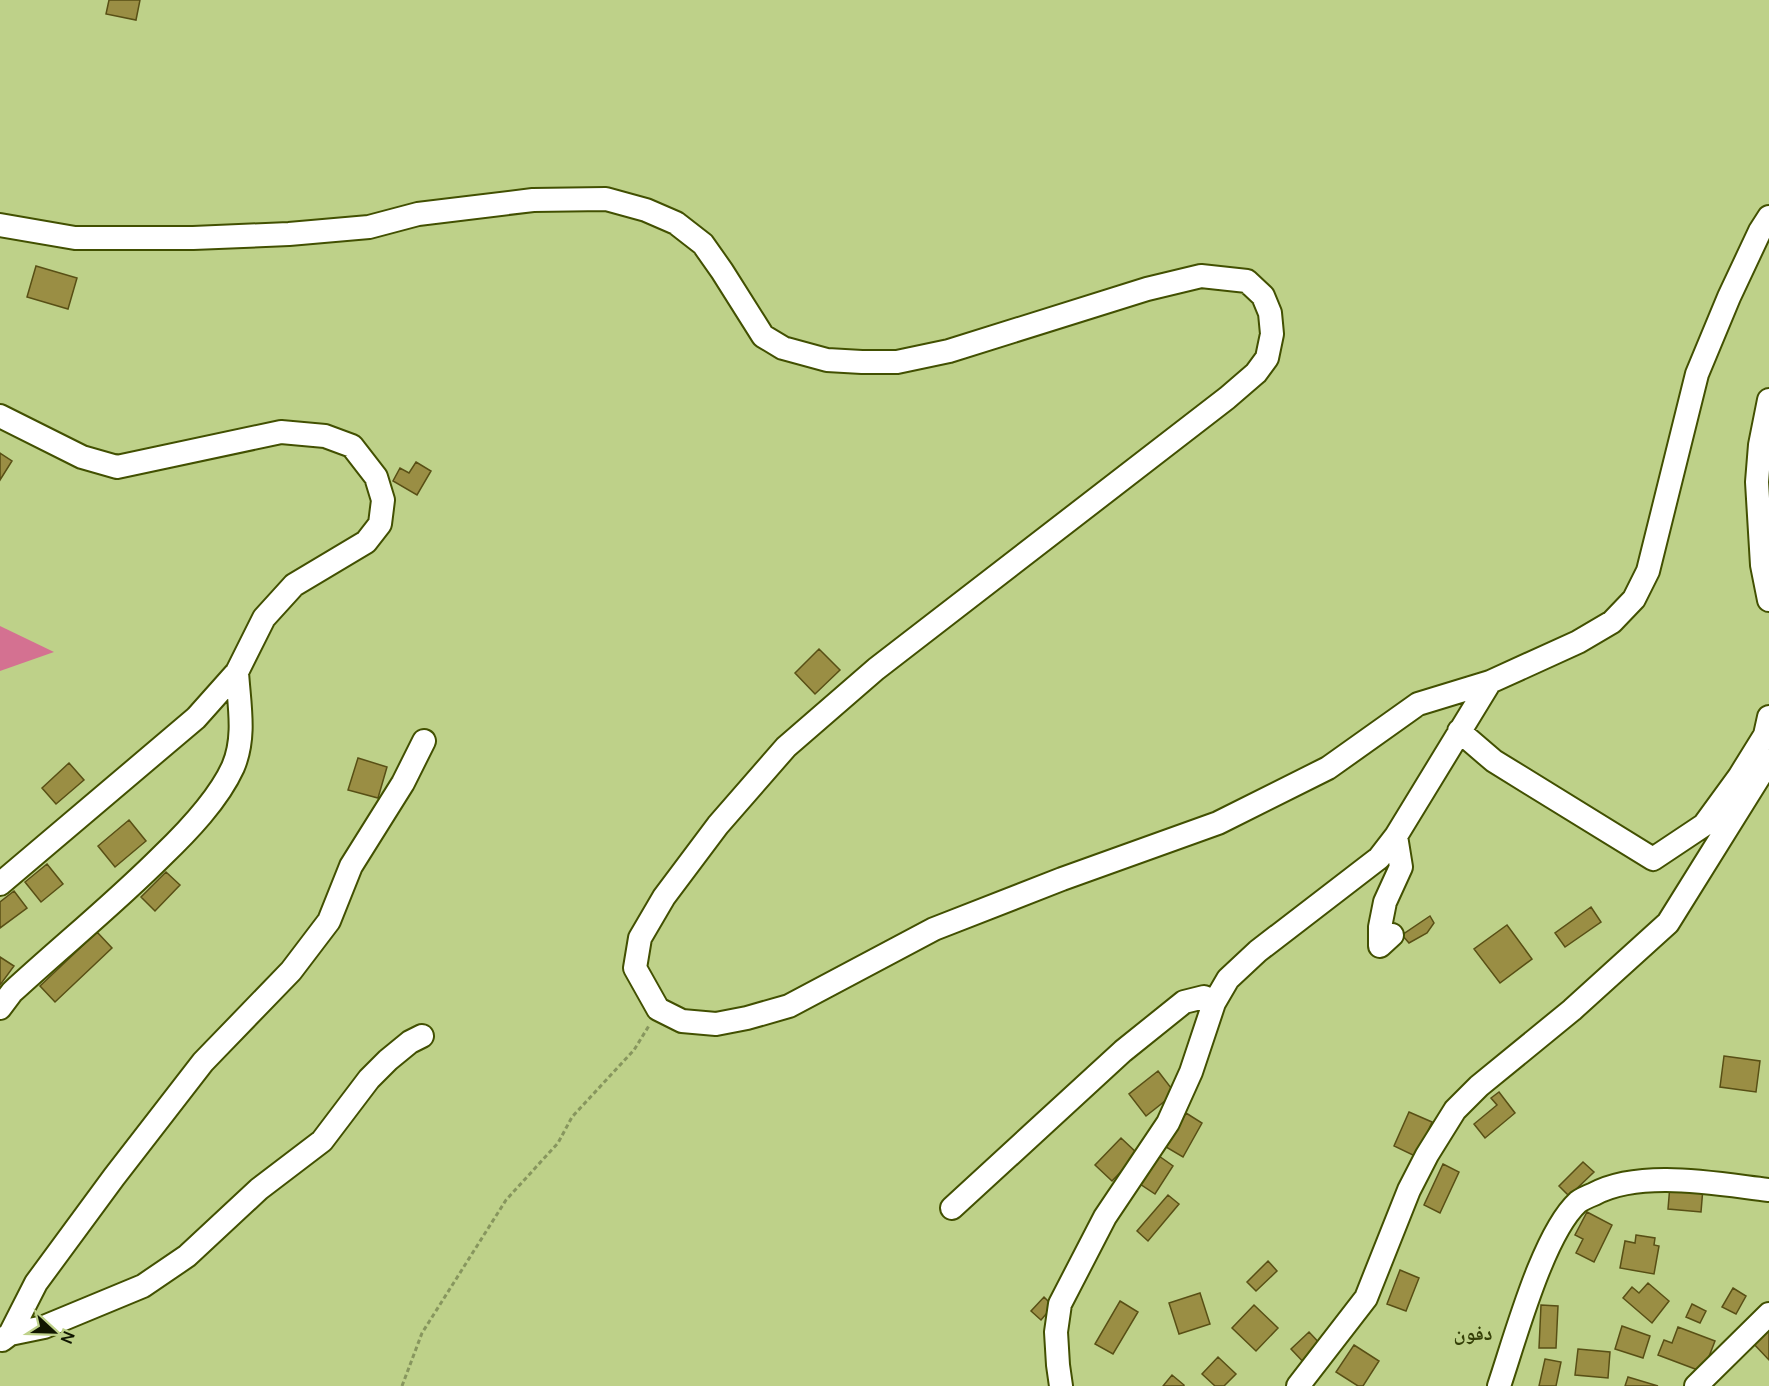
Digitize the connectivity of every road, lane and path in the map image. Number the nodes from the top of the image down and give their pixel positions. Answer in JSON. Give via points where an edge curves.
{"nodes":[{"id":1,"x":1769,"y":217,"type":"edge"},
{"id":2,"x":0,"y":225,"type":"edge"},
{"id":3,"x":1769,"y":400,"type":"edge"},
{"id":4,"x":0,"y":416,"type":"edge"},
{"id":5,"x":1769,"y":600,"type":"edge"},
{"id":6,"x":237,"y":672,"type":"junction"},
{"id":7,"x":1490,"y":682,"type":"junction"},
{"id":8,"x":1769,"y":717,"type":"edge"},
{"id":9,"x":1459,"y":731,"type":"junction"},
{"id":10,"x":424,"y":741,"type":"dead end"},
{"id":11,"x":1769,"y":761,"type":"edge"},
{"id":12,"x":1396,"y":836,"type":"junction"},
{"id":13,"x":0,"y":884,"type":"edge"},
{"id":14,"x":1392,"y":935,"type":"dead end"},
{"id":15,"x":1214,"y":1003,"type":"junction"},
{"id":16,"x":0,"y":1008,"type":"edge"},
{"id":17,"x":658,"y":1009,"type":"junction"},
{"id":18,"x":422,"y":1036,"type":"dead end"},
{"id":19,"x":1769,"y":1190,"type":"edge"},
{"id":20,"x":952,"y":1208,"type":"dead end"},
{"id":21,"x":1769,"y":1314,"type":"edge"},
{"id":22,"x":5,"y":1338,"type":"edge"},
{"id":23,"x":402,"y":1386,"type":"edge"},
{"id":24,"x":1061,"y":1386,"type":"edge"},
{"id":25,"x":1298,"y":1386,"type":"edge"},
{"id":26,"x":1499,"y":1386,"type":"edge"},
{"id":27,"x":1696,"y":1386,"type":"edge"}],
"edges":[{"from":1,"to":7,"type":"street","via":[[1729,297],[1697,374],[1648,571],[1634,599],[1612,622],[1578,642]]},
{"from":2,"to":17,"type":"street","via":[[75,238],[289,234],[369,227],[418,214],[533,200],[606,199],[646,210],[676,224],[703,244],[763,336],[783,348],[826,360],[897,362],[949,351],[1201,276],[1247,281],[1263,296],[1272,334],[1267,358],[1256,373],[876,669],[786,747],[718,825],[664,897],[640,938],[635,968]]},
{"from":3,"to":5,"type":"street","via":[[1757,482],[1762,565]]},
{"from":4,"to":6,"type":"street","via":[[82,457],[117,467],[281,432],[325,436],[352,446],[376,477],[383,500],[380,524],[366,542],[294,585],[264,618]]},
{"from":6,"to":13,"type":"street","via":[[196,718]]},
{"from":6,"to":16,"type":"street","via":[[242,733],[233,767],[211,802],[126,892],[12,992]]},
{"from":7,"to":9,"type":"street"},
{"from":7,"to":17,"type":"street","via":[[1418,704],[1328,768],[1218,823],[934,929],[789,1006],[716,1024],[682,1021]]},
{"from":8,"to":9,"type":"street","via":[[1765,735],[1704,825],[1653,859],[1494,761]]},
{"from":9,"to":12,"type":"street"},
{"from":10,"to":22,"type":"street","via":[[403,783],[351,866],[329,921],[291,971],[196,1071],[36,1282]]},
{"from":11,"to":25,"type":"street","via":[[1668,923],[1455,1110],[1409,1190],[1366,1298]]},
{"from":12,"to":14,"type":"street","via":[[1401,867],[1385,902],[1380,946]]},
{"from":12,"to":15,"type":"street","via":[[1379,858],[1258,951],[1228,979]]},
{"from":15,"to":20,"type":"street","via":[[1204,997],[1184,1002],[1123,1051]]},
{"from":15,"to":24,"type":"street","via":[[1191,1072],[1168,1123],[1105,1217],[1060,1304],[1056,1332]]},
{"from":17,"to":23,"type":"path","via":[[634,1050],[572,1117],[558,1143],[506,1200],[422,1333]]},
{"from":18,"to":22,"type":"street","via":[[375,1072],[322,1141],[259,1189],[187,1256],[143,1286],[44,1327]]},
{"from":19,"to":26,"type":"street","via":[[1641,1180],[1607,1187],[1578,1202],[1557,1230]]},
{"from":21,"to":27,"type":"street"}]}
